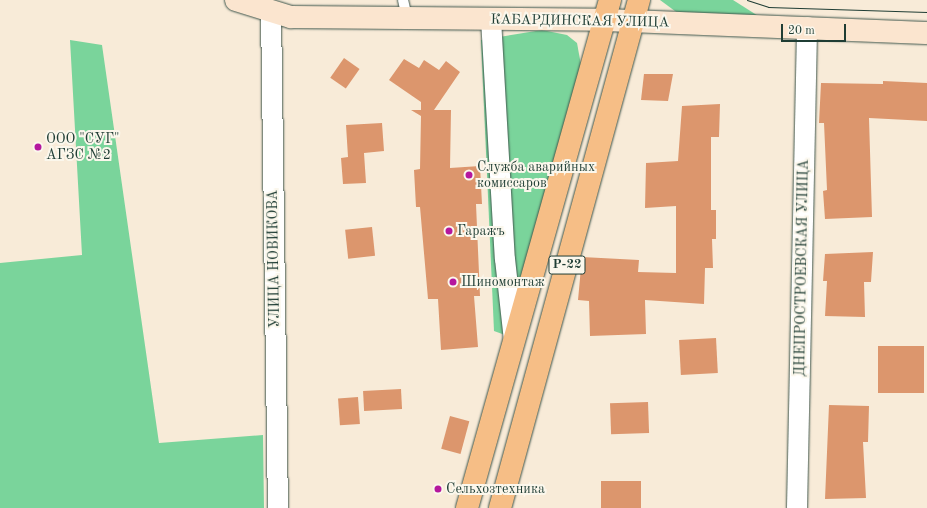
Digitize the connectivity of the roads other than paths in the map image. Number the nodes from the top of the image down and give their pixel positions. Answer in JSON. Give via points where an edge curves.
{"nodes":[{"id":1,"x":236,"y":0,"type":"edge"},
{"id":2,"x":639,"y":0,"type":"edge"},
{"id":3,"x":405,"y":9,"type":"edge"},
{"id":4,"x":607,"y":10,"type":"edge"},
{"id":5,"x":271,"y":11,"type":"junction"},
{"id":6,"x":491,"y":19,"type":"junction"},
{"id":7,"x":633,"y":22,"type":"junction"},
{"id":8,"x":807,"y":27,"type":"junction"},
{"id":9,"x":927,"y":33,"type":"edge"},
{"id":10,"x":514,"y":342,"type":"junction"},
{"id":11,"x":278,"y":508,"type":"edge"},
{"id":12,"x":466,"y":508,"type":"edge"},
{"id":13,"x":500,"y":508,"type":"edge"},
{"id":14,"x":797,"y":508,"type":"edge"}],
"edges":[{"from":1,"to":5,"type":"street","name":"КАБАРДИНСКАЯ УЛИЦА"},
{"from":2,"to":7,"type":"highway","number":"Р-22"},
{"from":3,"to":5,"type":"street","name":"КАБАРДИНСКАЯ УЛИЦА","via":[[290,17]]},
{"from":3,"to":6,"type":"street","name":"КАБАРДИНСКАЯ УЛИЦА"},
{"from":4,"to":6,"type":"street","name":"КАБАРДИНСКАЯ УЛИЦА"},
{"from":4,"to":7,"type":"street","name":"КАБАРДИНСКАЯ УЛИЦА"},
{"from":4,"to":10,"type":"highway","number":"Р-22"},
{"from":5,"to":11,"type":"street","name":"УЛИЦА НОВИКОВА"},
{"from":6,"to":10,"type":"street","via":[[505,259]]},
{"from":7,"to":8,"type":"street","name":"КАБАРДИНСКАЯ УЛИЦА"},
{"from":7,"to":13,"type":"highway","number":"Р-22"},
{"from":8,"to":9,"type":"street","name":"КАБАРДИНСКАЯ УЛИЦА"},
{"from":8,"to":14,"type":"street","name":"ДНЕПРОСТРОЕВСКАЯ УЛИЦА"},
{"from":10,"to":12,"type":"highway","number":"Р-22"}]}
